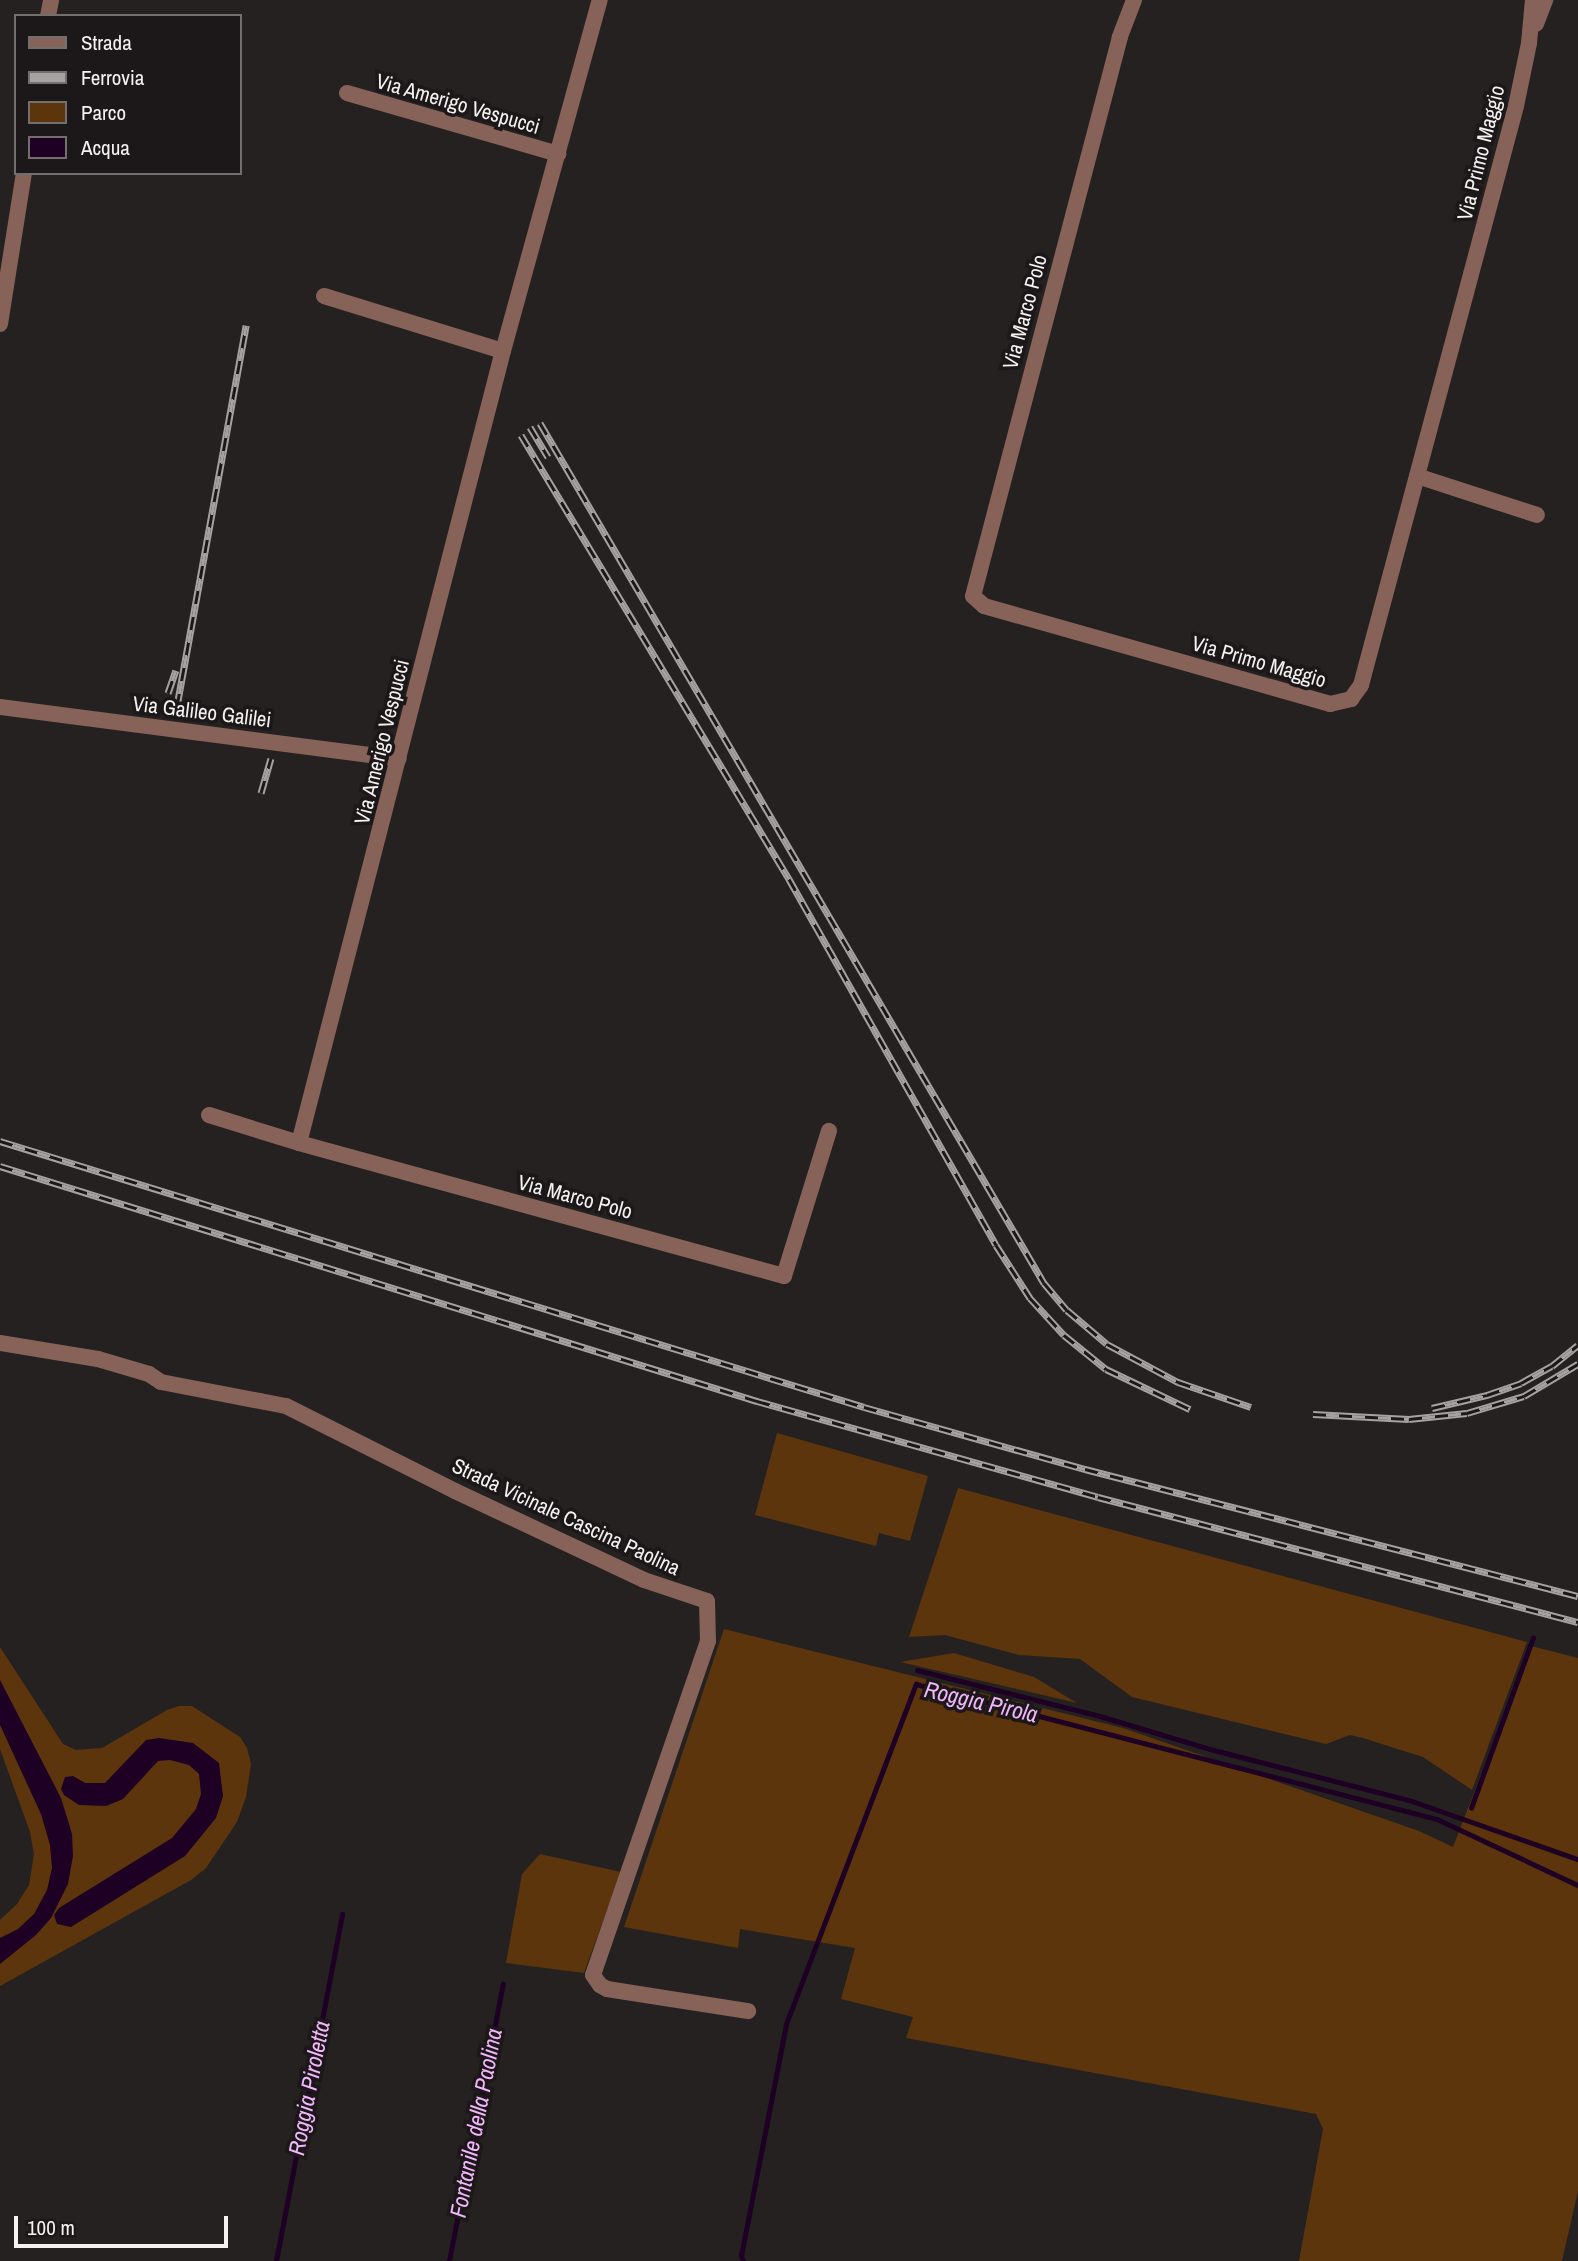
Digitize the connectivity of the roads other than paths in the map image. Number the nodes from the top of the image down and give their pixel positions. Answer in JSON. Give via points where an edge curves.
{"nodes":[{"id":1,"x":600,"y":0,"type":"edge"},
{"id":2,"x":1125,"y":0,"type":"edge"},
{"id":3,"x":1134,"y":0,"type":"edge"},
{"id":4,"x":1533,"y":0,"type":"edge"},
{"id":5,"x":1545,"y":0,"type":"edge"},
{"id":6,"x":1120,"y":37,"type":"junction"},
{"id":7,"x":1529,"y":43,"type":"junction"},
{"id":8,"x":347,"y":93,"type":"dead end"},
{"id":9,"x":558,"y":155,"type":"junction"},
{"id":10,"x":24,"y":175,"type":"edge"},
{"id":11,"x":324,"y":296,"type":"dead end"},
{"id":12,"x":2,"y":301,"type":"edge"},
{"id":13,"x":0,"y":324,"type":"edge"},
{"id":14,"x":503,"y":351,"type":"junction"},
{"id":15,"x":1417,"y":476,"type":"junction"},
{"id":16,"x":1537,"y":515,"type":"dead end"},
{"id":17,"x":974,"y":598,"type":"joint"},
{"id":18,"x":0,"y":707,"type":"edge"},
{"id":19,"x":399,"y":759,"type":"junction"},
{"id":20,"x":209,"y":1115,"type":"dead end"},
{"id":21,"x":829,"y":1131,"type":"dead end"},
{"id":22,"x":299,"y":1143,"type":"junction"},
{"id":23,"x":0,"y":1343,"type":"edge"},
{"id":24,"x":748,"y":2011,"type":"dead end"}],
"edges":[{"from":1,"to":9,"type":"street","name":"Via Amerigo Vespucci"},
{"from":2,"to":6,"type":"street","name":"Via Marco Polo"},
{"from":3,"to":6,"type":"street","name":"Via Marco Polo"},
{"from":4,"to":7,"type":"street","name":"Via Primo Maggio"},
{"from":5,"to":7,"type":"street","name":"Via Primo Maggio"},
{"from":6,"to":17,"type":"street","name":"Via Marco Polo","via":[[973,586]]},
{"from":7,"to":15,"type":"street","name":"Via Primo Maggio"},
{"from":8,"to":9,"type":"street","name":"Via Amerigo Vespucci"},
{"from":9,"to":14,"type":"street","name":"Via Amerigo Vespucci"},
{"from":10,"to":12,"type":"street"},
{"from":11,"to":14,"type":"street"},
{"from":12,"to":13,"type":"street"},
{"from":14,"to":19,"type":"street","name":"Via Amerigo Vespucci"},
{"from":15,"to":16,"type":"street"},
{"from":15,"to":17,"type":"street","name":"Via Primo Maggio","via":[[1361,685],[1341,703],[1325,703],[984,606]]},
{"from":18,"to":19,"type":"street","name":"Via Galileo Galilei"},
{"from":19,"to":22,"type":"street","name":"Via Amerigo Vespucci"},
{"from":20,"to":22,"type":"street","name":"Via Marco Polo"},
{"from":21,"to":22,"type":"street","name":"Via Marco Polo","via":[[784,1276]]},
{"from":23,"to":24,"type":"street","name":"Strada Vicinale Cascina Paolina","via":[[98,1359],[161,1382],[286,1406],[643,1580],[707,1601],[708,1641],[593,1975],[607,1989]]}]}
